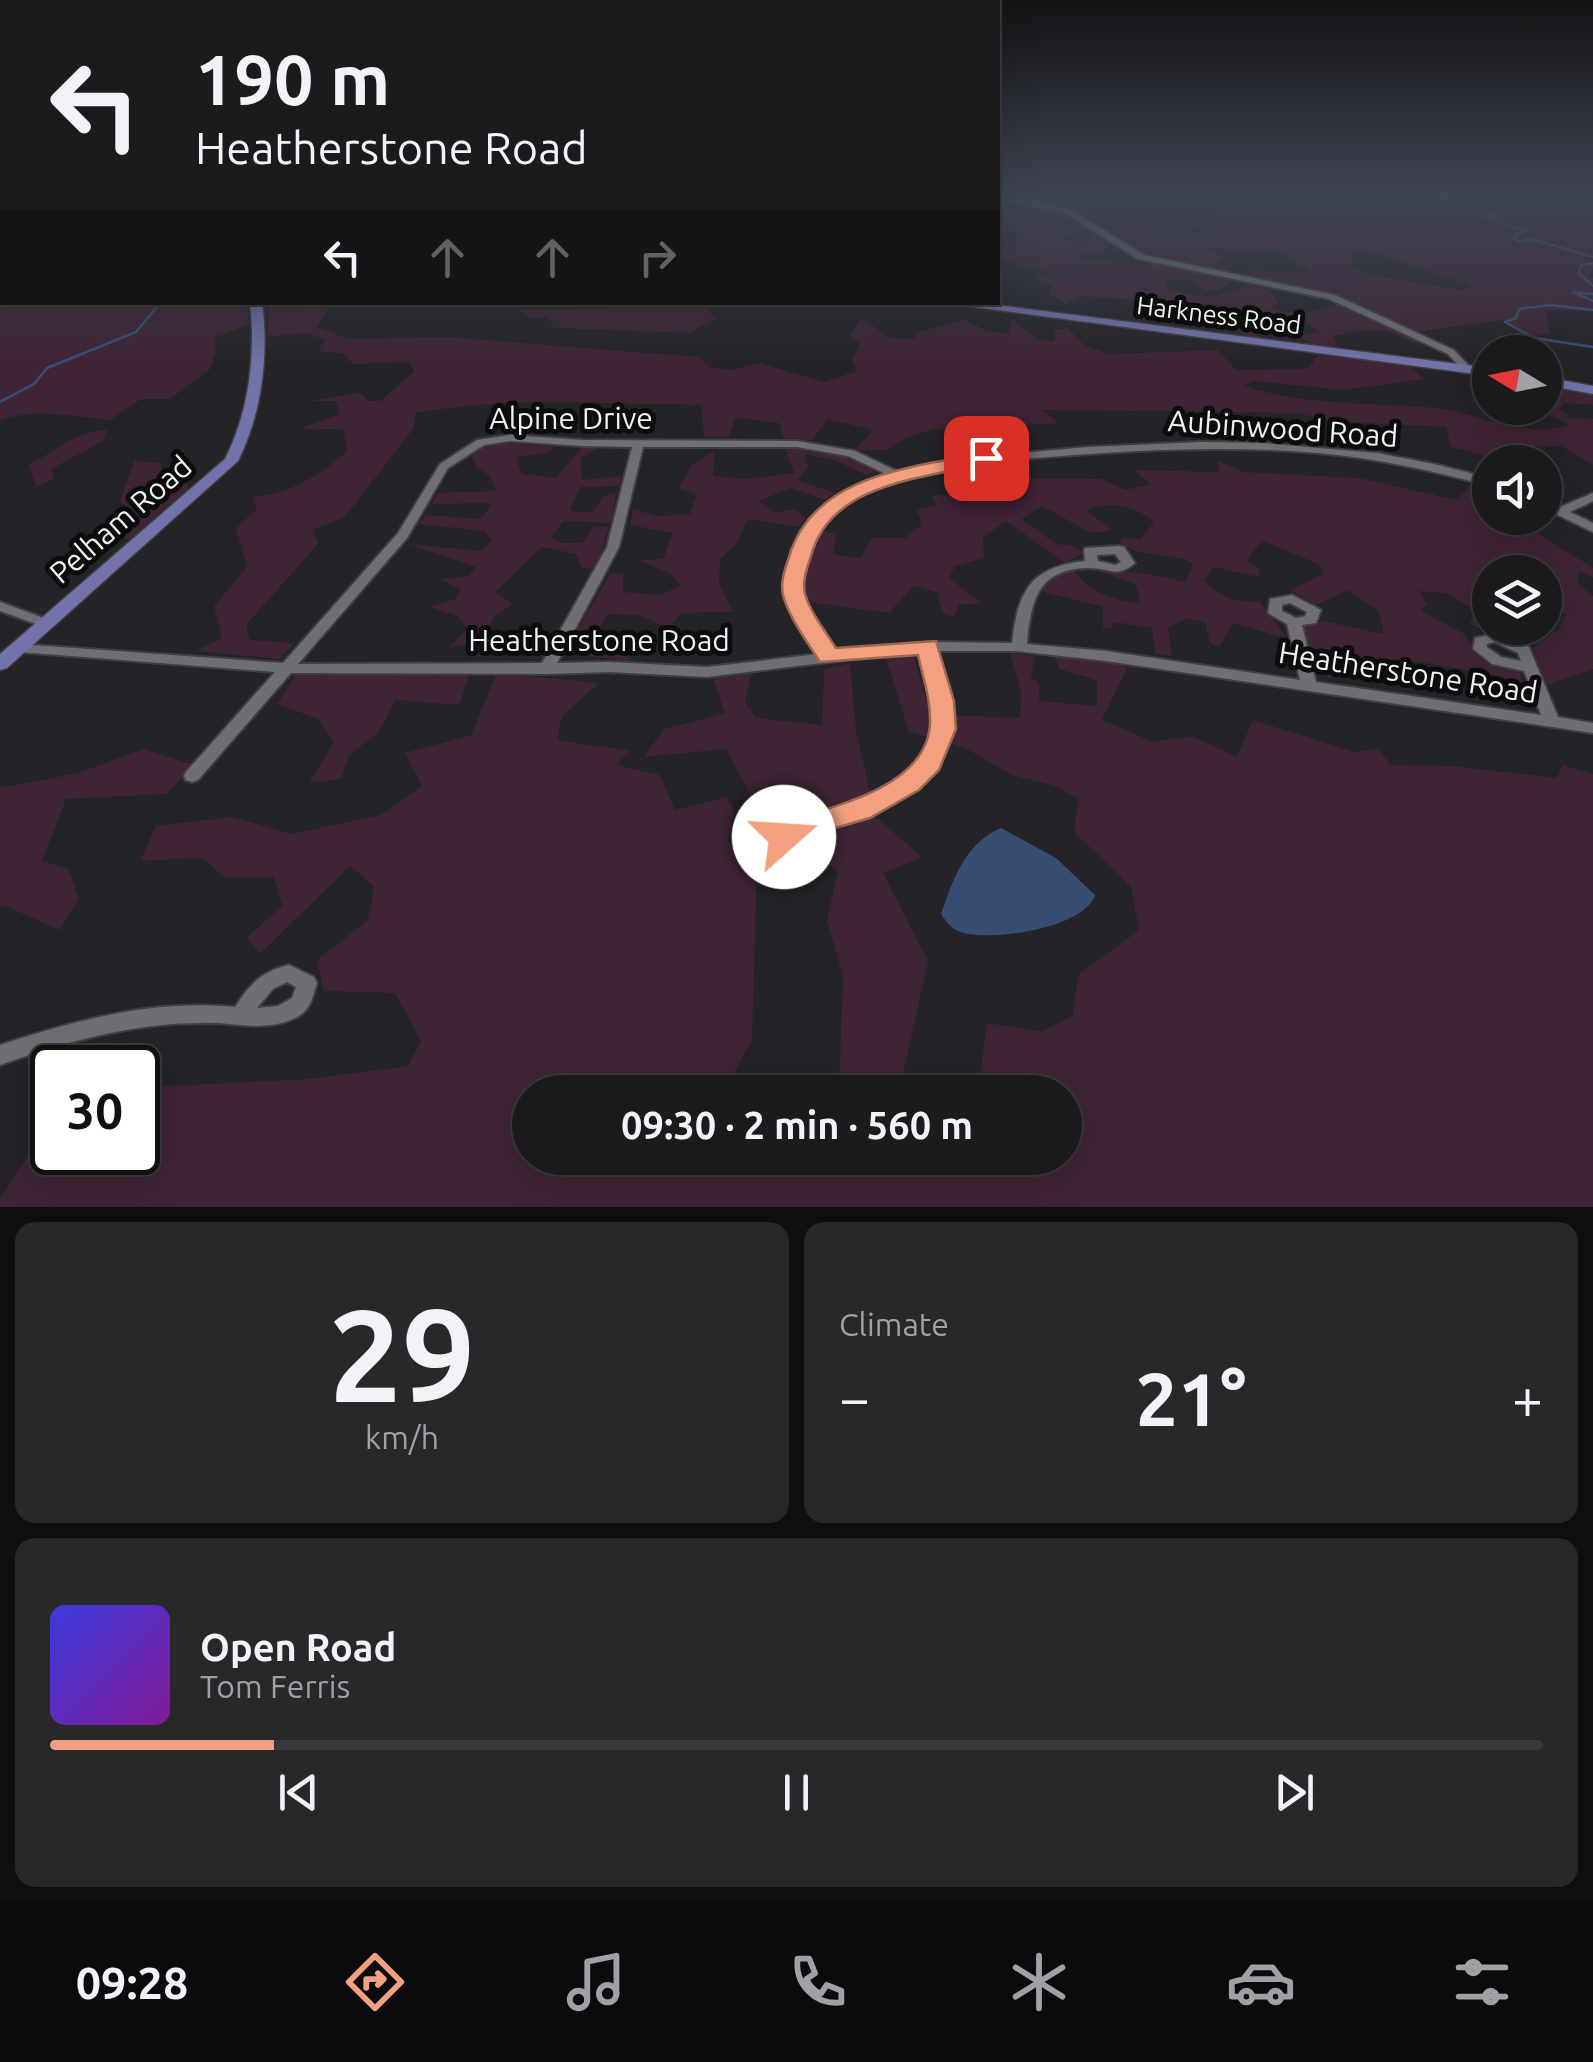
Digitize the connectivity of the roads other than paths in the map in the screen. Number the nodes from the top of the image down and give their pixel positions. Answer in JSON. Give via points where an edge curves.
{"nodes":[{"id":1,"x":1134,"y":253,"type":"edge"},
{"id":2,"x":256,"y":305,"type":"edge"},
{"id":3,"x":967,"y":305,"type":"edge"},
{"id":4,"x":1466,"y":368,"type":"junction"},
{"id":5,"x":1472,"y":369,"type":"edge"},
{"id":6,"x":1562,"y":384,"type":"edge"},
{"id":7,"x":1593,"y":390,"type":"edge"},
{"id":8,"x":638,"y":444,"type":"junction"},
{"id":9,"x":895,"y":474,"type":"junction"},
{"id":10,"x":1472,"y":478,"type":"edge"},
{"id":11,"x":1593,"y":482,"type":"edge"},
{"id":12,"x":1593,"y":494,"type":"edge"},
{"id":13,"x":1562,"y":511,"type":"edge"},
{"id":14,"x":1562,"y":512,"type":"edge"},
{"id":15,"x":1593,"y":528,"type":"edge"},
{"id":16,"x":1092,"y":564,"type":"dead end"},
{"id":17,"x":0,"y":606,"type":"edge"},
{"id":18,"x":1294,"y":622,"type":"dead end"},
{"id":19,"x":47,"y":624,"type":"junction"},
{"id":20,"x":928,"y":646,"type":"junction"},
{"id":21,"x":1019,"y":647,"type":"junction"},
{"id":22,"x":19,"y":648,"type":"junction"},
{"id":23,"x":828,"y":656,"type":"junction"},
{"id":24,"x":0,"y":664,"type":"edge"},
{"id":25,"x":1530,"y":667,"type":"dead end"},
{"id":26,"x":288,"y":668,"type":"junction"},
{"id":27,"x":546,"y":669,"type":"junction"},
{"id":28,"x":1309,"y":686,"type":"junction"},
{"id":29,"x":1552,"y":723,"type":"junction"},
{"id":30,"x":1593,"y":728,"type":"edge"},
{"id":31,"x":192,"y":776,"type":"dead end"},
{"id":32,"x":784,"y":832,"type":"dead end"},
{"id":33,"x":242,"y":1016,"type":"dead end"},
{"id":34,"x":0,"y":1055,"type":"edge"}],
"edges":[{"from":1,"to":4,"type":"street","via":[[1332,297],[1451,352]]},
{"from":2,"to":19,"type":"main road","name":"Pelham Road","via":[[260,327],[249,400],[240,445],[224,470]]},
{"from":3,"to":4,"type":"main road","name":"Harkness Road"},
{"from":4,"to":5,"type":"main road","name":"Harkness Road"},
{"from":6,"to":7,"type":"main road"},
{"from":8,"to":9,"type":"street","name":"Alpine Drive","via":[[817,446],[860,456]]},
{"from":8,"to":26,"type":"street","name":"Alpine Drive","via":[[500,438],[465,450],[442,469],[403,534]]},
{"from":8,"to":27,"type":"street","via":[[613,547]]},
{"from":9,"to":10,"type":"street","name":"Aubinwood Road","via":[[986,458],[1208,444],[1382,458]]},
{"from":9,"to":23,"type":"street","name":"Aubinwood Road","via":[[830,508],[800,551],[795,602]]},
{"from":11,"to":12,"type":"street"},
{"from":12,"to":13,"type":"street"},
{"from":14,"to":15,"type":"street"},
{"from":16,"to":21,"type":"street","via":[[1056,569],[1029,590]]},
{"from":17,"to":19,"type":"street"},
{"from":18,"to":28,"type":"street"},
{"from":19,"to":22,"type":"main road","name":"Pelham Road"},
{"from":20,"to":21,"type":"street","name":"Heatherstone Road"},
{"from":20,"to":23,"type":"street","name":"Heatherstone Road"},
{"from":20,"to":32,"type":"street","via":[[943,729],[929,764],[860,811]]},
{"from":21,"to":28,"type":"street","name":"Heatherstone Road"},
{"from":22,"to":24,"type":"main road","name":"Pelham Road"},
{"from":22,"to":26,"type":"street","name":"Heatherstone Road"},
{"from":23,"to":27,"type":"street","name":"Heatherstone Road","via":[[718,672]]},
{"from":25,"to":29,"type":"street"},
{"from":26,"to":27,"type":"street","name":"Heatherstone Road"},
{"from":26,"to":31,"type":"street"},
{"from":28,"to":29,"type":"street","name":"Heatherstone Road"},
{"from":29,"to":30,"type":"street","name":"Heatherstone Road"},
{"from":33,"to":34,"type":"street","via":[[178,1014],[81,1026]]}]}
